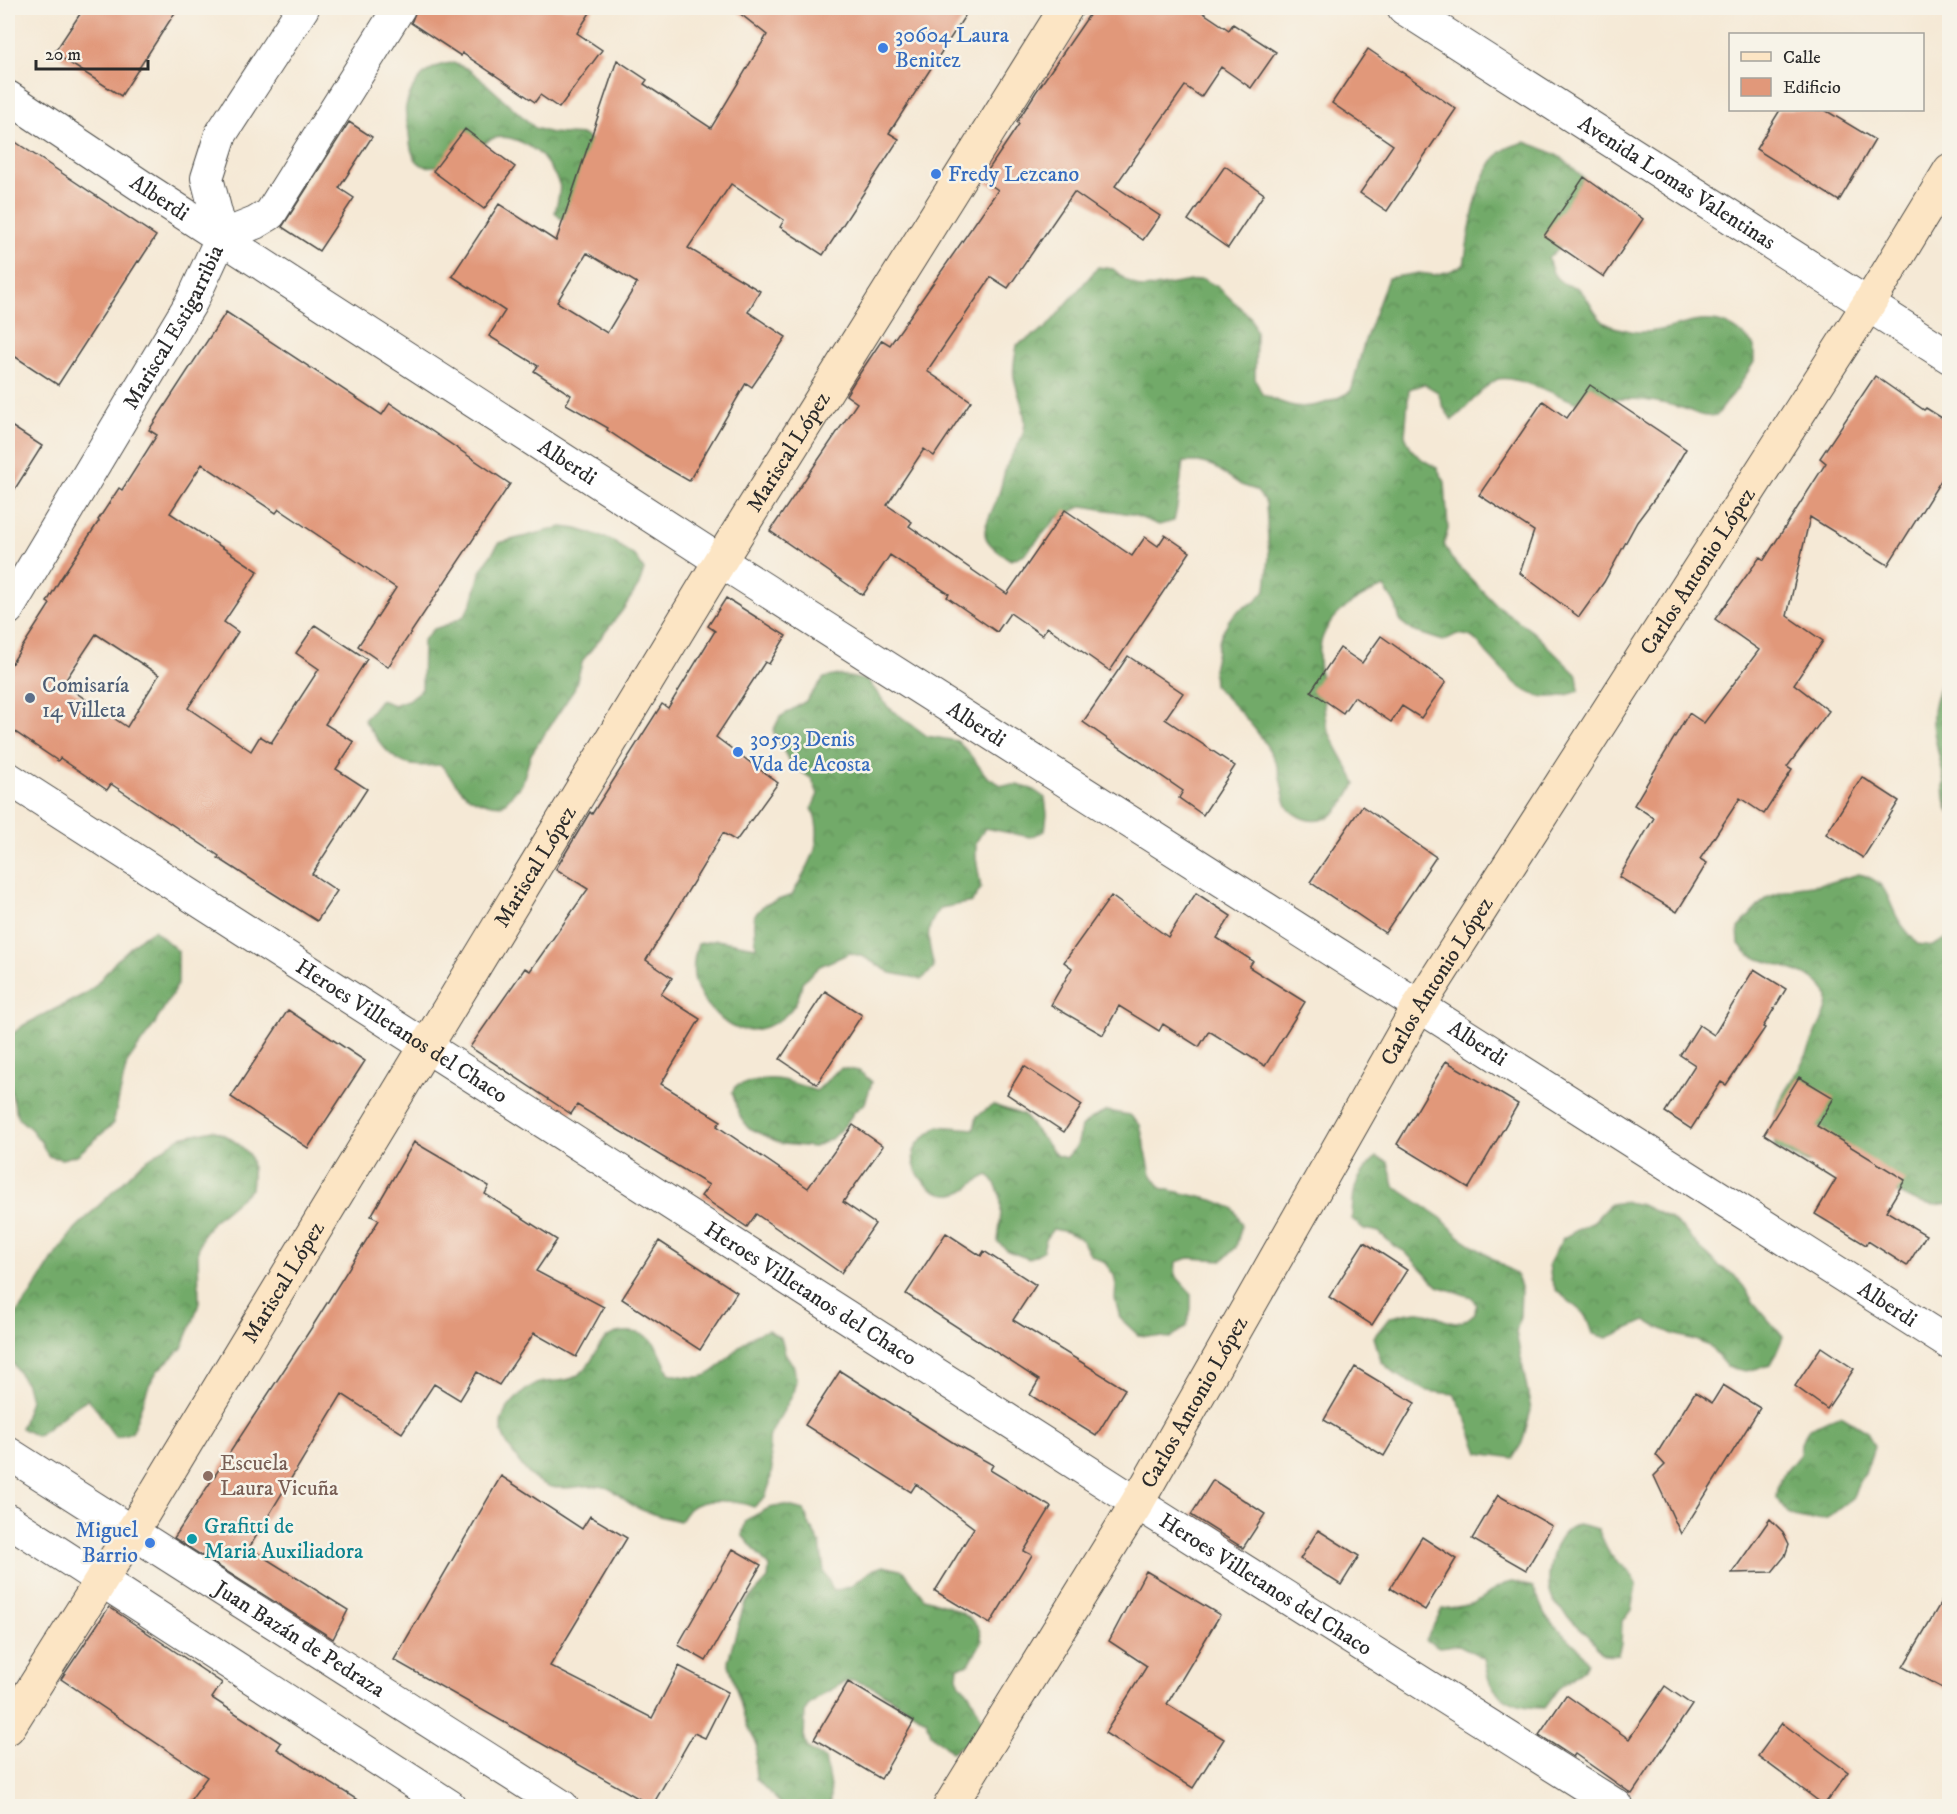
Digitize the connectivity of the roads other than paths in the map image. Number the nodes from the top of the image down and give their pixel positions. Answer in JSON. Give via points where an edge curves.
{"nodes":[{"id":1,"x":303,"y":8,"type":"edge"},
{"id":2,"x":399,"y":8,"type":"edge"},
{"id":3,"x":1066,"y":8,"type":"edge"},
{"id":4,"x":1404,"y":8,"type":"edge"},
{"id":5,"x":8,"y":97,"type":"edge"},
{"id":6,"x":1950,"y":170,"type":"edge"},
{"id":7,"x":222,"y":236,"type":"junction"},
{"id":8,"x":1868,"y":305,"type":"junction"},
{"id":9,"x":1950,"y":357,"type":"edge"},
{"id":10,"x":720,"y":561,"type":"junction"},
{"id":11,"x":8,"y":609,"type":"edge"},
{"id":12,"x":8,"y":778,"type":"edge"},
{"id":13,"x":1419,"y":1006,"type":"junction"},
{"id":14,"x":425,"y":1047,"type":"junction"},
{"id":15,"x":1950,"y":1344,"type":"edge"},
{"id":16,"x":8,"y":1453,"type":"edge"},
{"id":17,"x":1137,"y":1503,"type":"junction"},
{"id":18,"x":8,"y":1520,"type":"edge"},
{"id":19,"x":131,"y":1532,"type":"junction"},
{"id":20,"x":101,"y":1580,"type":"junction"},
{"id":21,"x":8,"y":1728,"type":"edge"},
{"id":22,"x":450,"y":1806,"type":"edge"},
{"id":23,"x":562,"y":1806,"type":"edge"},
{"id":24,"x":950,"y":1806,"type":"edge"},
{"id":25,"x":1617,"y":1806,"type":"edge"}],
"edges":[{"from":1,"to":7,"type":"street","via":[[221,134],[207,178]]},
{"from":2,"to":7,"type":"street","name":"Mariscal Estigarribia","via":[[270,214]]},
{"from":3,"to":10,"type":"main road","name":"Mariscal López"},
{"from":4,"to":8,"type":"street","name":"Avenida Lomas Valentinas"},
{"from":5,"to":7,"type":"street","name":"Alberdi"},
{"from":6,"to":8,"type":"main road","name":"Carlos Antonio López"},
{"from":7,"to":10,"type":"street","name":"Alberdi"},
{"from":7,"to":11,"type":"street","name":"Mariscal Estigarribia","via":[[192,301]]},
{"from":8,"to":9,"type":"street","name":"Avenida Lomas Valentinas"},
{"from":8,"to":13,"type":"main road","name":"Carlos Antonio López"},
{"from":10,"to":13,"type":"street","name":"Alberdi"},
{"from":10,"to":14,"type":"main road","name":"Mariscal López"},
{"from":12,"to":14,"type":"street","name":"Heroes Villetanos del Chaco"},
{"from":13,"to":15,"type":"street","name":"Alberdi"},
{"from":13,"to":17,"type":"main road","name":"Carlos Antonio López"},
{"from":14,"to":17,"type":"street","name":"Heroes Villetanos del Chaco"},
{"from":14,"to":19,"type":"main road","name":"Mariscal López"},
{"from":16,"to":19,"type":"street","name":"Juan Bazán de Pedraza"},
{"from":17,"to":24,"type":"main road","name":"Carlos Antonio López"},
{"from":17,"to":25,"type":"street","name":"Heroes Villetanos del Chaco"},
{"from":18,"to":20,"type":"street"},
{"from":19,"to":20,"type":"main road","name":"Mariscal López"},
{"from":19,"to":23,"type":"street","name":"Juan Bazán de Pedraza"},
{"from":20,"to":21,"type":"main road","name":"Mariscal López"},
{"from":20,"to":22,"type":"street"}]}
